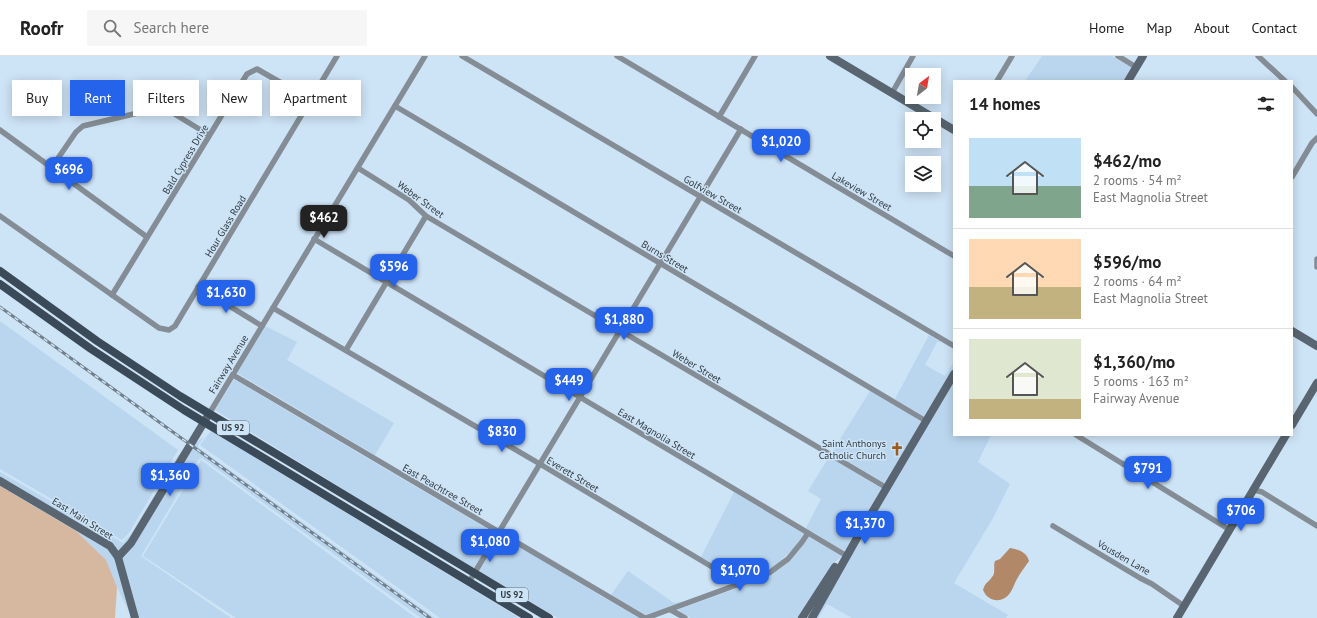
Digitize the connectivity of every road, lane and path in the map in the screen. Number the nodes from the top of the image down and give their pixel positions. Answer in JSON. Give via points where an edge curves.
{"nodes":[{"id":1,"x":337,"y":56,"type":"edge"},
{"id":2,"x":425,"y":56,"type":"edge"},
{"id":3,"x":462,"y":56,"type":"edge"},
{"id":4,"x":617,"y":56,"type":"edge"},
{"id":5,"x":755,"y":56,"type":"edge"},
{"id":6,"x":830,"y":56,"type":"edge"},
{"id":7,"x":913,"y":56,"type":"edge"},
{"id":8,"x":1012,"y":56,"type":"edge"},
{"id":9,"x":1118,"y":56,"type":"edge"},
{"id":10,"x":1143,"y":56,"type":"edge"},
{"id":11,"x":1258,"y":56,"type":"edge"},
{"id":12,"x":1136,"y":67,"type":"junction"},
{"id":13,"x":276,"y":80,"type":"edge"},
{"id":14,"x":323,"y":80,"type":"edge"},
{"id":15,"x":998,"y":80,"type":"edge"},
{"id":16,"x":1129,"y":80,"type":"edge"},
{"id":17,"x":1284,"y":80,"type":"edge"},
{"id":18,"x":1293,"y":88,"type":"edge"},
{"id":19,"x":892,"y":93,"type":"junction"},
{"id":20,"x":395,"y":106,"type":"junction"},
{"id":21,"x":1317,"y":114,"type":"edge"},
{"id":22,"x":301,"y":116,"type":"edge"},
{"id":23,"x":719,"y":117,"type":"junction"},
{"id":24,"x":741,"y":129,"type":"junction"},
{"id":25,"x":953,"y":129,"type":"edge"},
{"id":26,"x":0,"y":130,"type":"edge"},
{"id":27,"x":209,"y":135,"type":"junction"},
{"id":28,"x":1317,"y":138,"type":"edge"},
{"id":29,"x":52,"y":167,"type":"junction"},
{"id":30,"x":358,"y":168,"type":"junction"},
{"id":31,"x":1293,"y":175,"type":"edge"},
{"id":32,"x":701,"y":197,"type":"junction"},
{"id":33,"x":0,"y":216,"type":"edge"},
{"id":34,"x":426,"y":216,"type":"junction"},
{"id":35,"x":148,"y":237,"type":"junction"},
{"id":36,"x":314,"y":240,"type":"junction"},
{"id":37,"x":953,"y":255,"type":"edge"},
{"id":38,"x":1317,"y":259,"type":"edge"},
{"id":39,"x":660,"y":263,"type":"junction"},
{"id":40,"x":1317,"y":267,"type":"edge"},
{"id":41,"x":0,"y":271,"type":"edge"},
{"id":42,"x":386,"y":283,"type":"junction"},
{"id":43,"x":0,"y":284,"type":"edge"},
{"id":44,"x":198,"y":287,"type":"junction"},
{"id":45,"x":112,"y":295,"type":"junction"},
{"id":46,"x":273,"y":308,"type":"junction"},
{"id":47,"x":262,"y":326,"type":"junction"},
{"id":48,"x":620,"y":331,"type":"junction"},
{"id":49,"x":1293,"y":332,"type":"edge"},
{"id":50,"x":97,"y":341,"type":"junction"},
{"id":51,"x":953,"y":345,"type":"edge"},
{"id":52,"x":1317,"y":346,"type":"edge"},
{"id":53,"x":91,"y":349,"type":"junction"},
{"id":54,"x":346,"y":350,"type":"junction"},
{"id":55,"x":233,"y":375,"type":"junction"},
{"id":56,"x":953,"y":376,"type":"edge"},
{"id":57,"x":1317,"y":383,"type":"edge"},
{"id":58,"x":580,"y":397,"type":"junction"},
{"id":59,"x":210,"y":414,"type":"junction"},
{"id":60,"x":926,"y":421,"type":"junction"},
{"id":61,"x":204,"y":423,"type":"junction"},
{"id":62,"x":1293,"y":423,"type":"edge"},
{"id":63,"x":1078,"y":436,"type":"edge"},
{"id":64,"x":1285,"y":436,"type":"edge"},
{"id":65,"x":540,"y":464,"type":"junction"},
{"id":66,"x":0,"y":481,"type":"edge"},
{"id":67,"x":887,"y":488,"type":"junction"},
{"id":68,"x":1254,"y":490,"type":"junction"},
{"id":69,"x":341,"y":494,"type":"junction"},
{"id":70,"x":336,"y":502,"type":"junction"},
{"id":71,"x":1054,"y":526,"type":"dead end"},
{"id":72,"x":1317,"y":526,"type":"edge"},
{"id":73,"x":1230,"y":530,"type":"junction"},
{"id":74,"x":499,"y":532,"type":"junction"},
{"id":75,"x":808,"y":533,"type":"junction"},
{"id":76,"x":847,"y":556,"type":"junction"},
{"id":77,"x":118,"y":557,"type":"junction"},
{"id":78,"x":474,"y":573,"type":"junction"},
{"id":79,"x":469,"y":582,"type":"junction"},
{"id":80,"x":739,"y":583,"type":"junction"},
{"id":81,"x":1184,"y":606,"type":"junction"},
{"id":82,"x":671,"y":610,"type":"junction"},
{"id":83,"x":135,"y":618,"type":"edge"},
{"id":84,"x":529,"y":618,"type":"edge"},
{"id":85,"x":549,"y":618,"type":"edge"},
{"id":86,"x":646,"y":618,"type":"edge"},
{"id":87,"x":685,"y":618,"type":"edge"},
{"id":88,"x":802,"y":618,"type":"edge"},
{"id":89,"x":812,"y":618,"type":"edge"},
{"id":90,"x":1177,"y":618,"type":"edge"}],
"edges":[{"from":1,"to":14,"type":"street","name":"Hour Glass Road"},
{"from":2,"to":20,"type":"street","name":"Fairway Avenue"},
{"from":3,"to":32,"type":"street","name":"Golfview Street"},
{"from":4,"to":23,"type":"street","name":"Lakeview Street"},
{"from":5,"to":23,"type":"street"},
{"from":6,"to":19,"type":"street"},
{"from":7,"to":19,"type":"street"},
{"from":8,"to":15,"type":"street"},
{"from":9,"to":12,"type":"street"},
{"from":10,"to":12,"type":"street"},
{"from":11,"to":17,"type":"street"},
{"from":12,"to":16,"type":"street"},
{"from":13,"to":27,"type":"street","name":"Bald Cypress Drive","via":[[257,69],[247,74]]},
{"from":18,"to":21,"type":"street"},
{"from":19,"to":25,"type":"street"},
{"from":20,"to":30,"type":"street","name":"Fairway Avenue"},
{"from":20,"to":39,"type":"street","name":"Burns Street"},
{"from":22,"to":44,"type":"street","name":"Hour Glass Road"},
{"from":23,"to":24,"type":"street","name":"Lakeview Street"},
{"from":24,"to":32,"type":"street"},
{"from":24,"to":37,"type":"street","name":"Lakeview Street"},
{"from":26,"to":29,"type":"street"},
{"from":27,"to":29,"type":"street","via":[[163,107],[83,126]]},
{"from":27,"to":35,"type":"street","name":"Bald Cypress Drive"},
{"from":28,"to":31,"type":"street"},
{"from":29,"to":35,"type":"street"},
{"from":30,"to":34,"type":"street","name":"Weber Street","via":[[410,200]]},
{"from":30,"to":36,"type":"street","name":"Fairway Avenue"},
{"from":32,"to":39,"type":"street"},
{"from":32,"to":51,"type":"street","name":"Golfview Street"},
{"from":33,"to":45,"type":"street","name":"Hour Glass Road"},
{"from":34,"to":42,"type":"street"},
{"from":34,"to":48,"type":"street","name":"Weber Street"},
{"from":35,"to":45,"type":"street","name":"Bald Cypress Drive"},
{"from":36,"to":42,"type":"street","name":"East Magnolia Street"},
{"from":36,"to":46,"type":"street","name":"Fairway Avenue"},
{"from":38,"to":40,"type":"street"},
{"from":39,"to":48,"type":"street"},
{"from":39,"to":60,"type":"street","name":"Burns Street"},
{"from":41,"to":50,"type":"main road","number":"US 92"},
{"from":42,"to":54,"type":"street"},
{"from":42,"to":58,"type":"street","name":"East Magnolia Street"},
{"from":43,"to":53,"type":"main road","number":"US 92"},
{"from":44,"to":45,"type":"street","name":"Hour Glass Road","via":[[175,326],[169,330],[159,328]]},
{"from":44,"to":47,"type":"street"},
{"from":46,"to":47,"type":"street","name":"Fairway Avenue"},
{"from":46,"to":54,"type":"street","name":"Everett Street"},
{"from":47,"to":55,"type":"street","name":"Fairway Avenue"},
{"from":48,"to":58,"type":"street"},
{"from":48,"to":67,"type":"street","name":"Weber Street"},
{"from":49,"to":52,"type":"street"},
{"from":50,"to":53,"type":"main road"},
{"from":50,"to":59,"type":"main road","number":"US 92"},
{"from":53,"to":61,"type":"main road","number":"US 92"},
{"from":54,"to":65,"type":"street","name":"Everett Street"},
{"from":55,"to":59,"type":"street","name":"Fairway Avenue"},
{"from":55,"to":74,"type":"street","name":"East Peachtree Street"},
{"from":56,"to":60,"type":"street"},
{"from":57,"to":62,"type":"street"},
{"from":58,"to":65,"type":"street"},
{"from":58,"to":75,"type":"street","name":"East Magnolia Street"},
{"from":59,"to":61,"type":"street","name":"Fairway Avenue"},
{"from":59,"to":69,"type":"main road","number":"US 92"},
{"from":60,"to":67,"type":"street"},
{"from":61,"to":70,"type":"main road","number":"US 92"},
{"from":61,"to":77,"type":"street","name":"Fairway Avenue","via":[[131,542]]},
{"from":63,"to":73,"type":"street"},
{"from":64,"to":68,"type":"street"},
{"from":65,"to":74,"type":"street"},
{"from":65,"to":80,"type":"street","name":"Everett Street"},
{"from":66,"to":77,"type":"street","name":"East Main Street","via":[[101,540],[110,546]]},
{"from":67,"to":76,"type":"street"},
{"from":68,"to":72,"type":"street","via":[[1262,492]]},
{"from":68,"to":73,"type":"street"},
{"from":69,"to":70,"type":"main road"},
{"from":69,"to":78,"type":"main road","number":"US 92"},
{"from":70,"to":79,"type":"main road","number":"US 92"},
{"from":71,"to":81,"type":"street","name":"Vousden Lane"},
{"from":73,"to":81,"type":"street"},
{"from":74,"to":78,"type":"street"},
{"from":74,"to":86,"type":"street","name":"East Peachtree Street"},
{"from":75,"to":76,"type":"street","name":"East Magnolia Street"},
{"from":75,"to":80,"type":"street","via":[[797,549],[778,567],[769,573]]},
{"from":76,"to":88,"type":"street","via":[[837,564]]},
{"from":76,"to":89,"type":"street"},
{"from":77,"to":83,"type":"street","name":"East Main Street"},
{"from":78,"to":79,"type":"street"},
{"from":78,"to":85,"type":"main road","number":"US 92"},
{"from":79,"to":84,"type":"main road","number":"US 92"},
{"from":80,"to":82,"type":"street"},
{"from":81,"to":90,"type":"street"},
{"from":82,"to":86,"type":"street"},
{"from":82,"to":87,"type":"street"}]}
